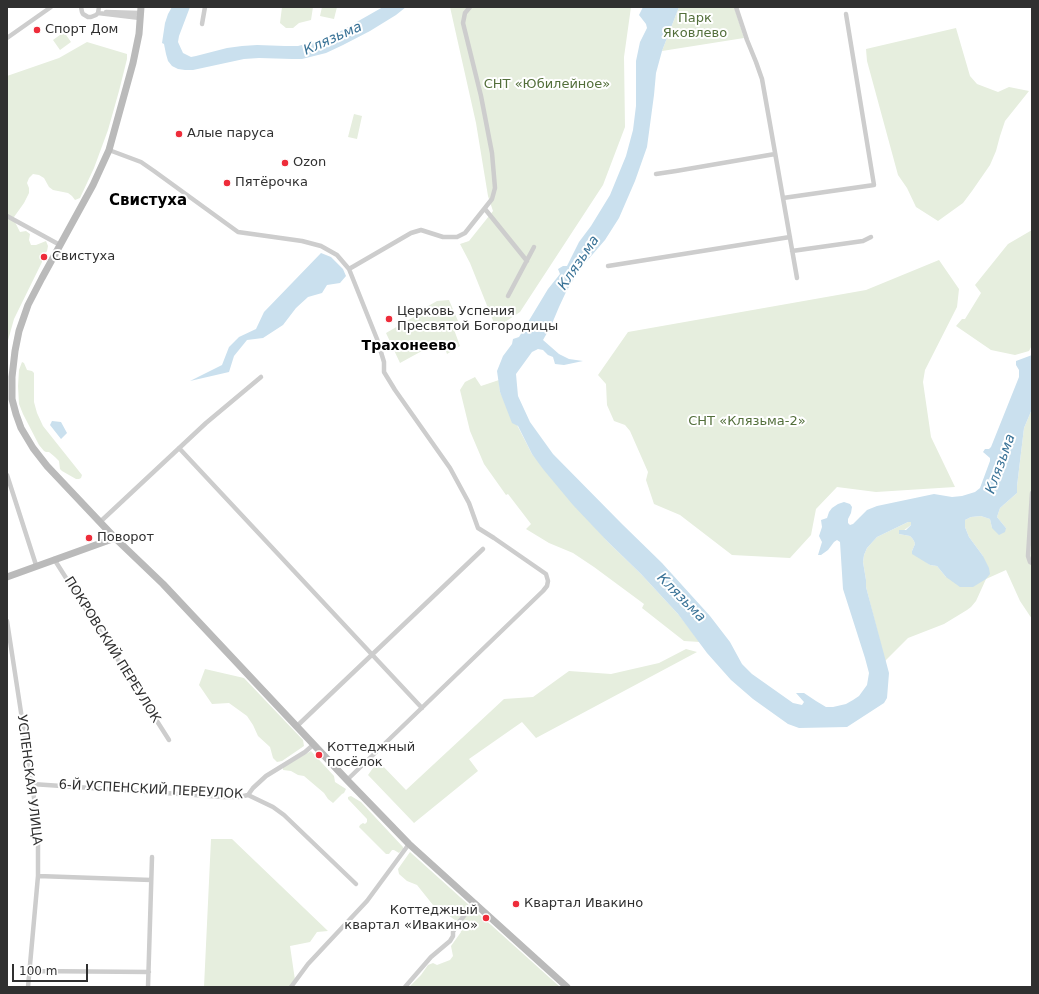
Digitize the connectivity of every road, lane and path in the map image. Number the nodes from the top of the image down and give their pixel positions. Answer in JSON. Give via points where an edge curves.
{"nodes":[{"id":1,"x":51,"y":7,"type":"edge"},
{"id":2,"x":81,"y":7,"type":"edge"},
{"id":3,"x":205,"y":7,"type":"edge"},
{"id":4,"x":470,"y":7,"type":"edge"},
{"id":5,"x":736,"y":7,"type":"edge"},
{"id":6,"x":99,"y":10,"type":"edge"},
{"id":7,"x":140,"y":13,"type":"edge"},
{"id":8,"x":846,"y":14,"type":"dead end"},
{"id":9,"x":202,"y":24,"type":"dead end"},
{"id":10,"x":7,"y":38,"type":"edge"},
{"id":11,"x":108,"y":150,"type":"junction"},
{"id":12,"x":776,"y":154,"type":"junction"},
{"id":13,"x":656,"y":174,"type":"dead end"},
{"id":14,"x":783,"y":198,"type":"junction"},
{"id":15,"x":485,"y":209,"type":"junction"},
{"id":16,"x":7,"y":216,"type":"edge"},
{"id":17,"x":790,"y":237,"type":"junction"},
{"id":18,"x":871,"y":237,"type":"dead end"},
{"id":19,"x":60,"y":245,"type":"junction"},
{"id":20,"x":534,"y":247,"type":"dead end"},
{"id":21,"x":792,"y":251,"type":"junction"},
{"id":22,"x":527,"y":261,"type":"junction"},
{"id":23,"x":608,"y":266,"type":"dead end"},
{"id":24,"x":349,"y":269,"type":"junction"},
{"id":25,"x":797,"y":278,"type":"dead end"},
{"id":26,"x":508,"y":296,"type":"dead end"},
{"id":27,"x":261,"y":377,"type":"dead end"},
{"id":28,"x":179,"y":448,"type":"junction"},
{"id":29,"x":7,"y":475,"type":"edge"},
{"id":30,"x":1032,"y":493,"type":"edge"},
{"id":31,"x":100,"y":522,"type":"junction"},
{"id":32,"x":115,"y":538,"type":"junction"},
{"id":33,"x":483,"y":549,"type":"dead end"},
{"id":34,"x":54,"y":559,"type":"junction"},
{"id":35,"x":1032,"y":563,"type":"edge"},
{"id":36,"x":36,"y":566,"type":"junction"},
{"id":37,"x":7,"y":577,"type":"edge"},
{"id":38,"x":7,"y":621,"type":"edge"},
{"id":39,"x":372,"y":654,"type":"junction"},
{"id":40,"x":422,"y":708,"type":"junction"},
{"id":41,"x":296,"y":727,"type":"junction"},
{"id":42,"x":169,"y":740,"type":"dead end"},
{"id":43,"x":313,"y":745,"type":"junction"},
{"id":44,"x":347,"y":780,"type":"junction"},
{"id":45,"x":32,"y":784,"type":"junction"},
{"id":46,"x":248,"y":795,"type":"junction"},
{"id":47,"x":409,"y":844,"type":"junction"},
{"id":48,"x":152,"y":857,"type":"dead end"},
{"id":49,"x":38,"y":876,"type":"junction"},
{"id":50,"x":151,"y":880,"type":"junction"},
{"id":51,"x":356,"y":884,"type":"dead end"},
{"id":52,"x":474,"y":903,"type":"junction"},
{"id":53,"x":30,"y":971,"type":"junction"},
{"id":54,"x":149,"y":972,"type":"junction"},
{"id":55,"x":28,"y":987,"type":"edge"},
{"id":56,"x":148,"y":987,"type":"edge"},
{"id":57,"x":291,"y":987,"type":"edge"},
{"id":58,"x":405,"y":987,"type":"edge"},
{"id":59,"x":567,"y":987,"type":"edge"}],
"edges":[{"from":1,"to":10,"type":"street"},
{"from":2,"to":6,"type":"street","via":[[83,14],[88,17],[93,17]]},
{"from":3,"to":9,"type":"street"},
{"from":4,"to":15,"type":"street","via":[[464,13],[463,23],[481,96],[496,188]]},
{"from":5,"to":12,"type":"street","via":[[762,79]]},
{"from":6,"to":7,"type":"street"},
{"from":7,"to":11,"type":"main road","via":[[133,63]]},
{"from":8,"to":14,"type":"street","via":[[874,185]]},
{"from":11,"to":19,"type":"main road","via":[[93,185]]},
{"from":11,"to":24,"type":"street","via":[[141,162],[238,232],[320,246],[337,255]]},
{"from":12,"to":13,"type":"street"},
{"from":12,"to":14,"type":"street"},
{"from":14,"to":17,"type":"street"},
{"from":15,"to":22,"type":"street"},
{"from":15,"to":24,"type":"street","via":[[465,233],[457,237],[443,237],[421,230],[411,233]]},
{"from":16,"to":19,"type":"street"},
{"from":17,"to":21,"type":"street"},
{"from":17,"to":23,"type":"street"},
{"from":18,"to":21,"type":"street","via":[[863,241]]},
{"from":19,"to":31,"type":"main road","via":[[28,305],[19,331],[12,377],[12,399],[21,428],[33,448]]},
{"from":20,"to":22,"type":"street"},
{"from":21,"to":25,"type":"street"},
{"from":22,"to":26,"type":"street"},
{"from":24,"to":40,"type":"street","via":[[377,340],[384,362],[384,372],[450,468],[469,503],[478,528],[546,574],[548,582],[543,591]]},
{"from":27,"to":28,"type":"street"},
{"from":28,"to":31,"type":"street"},
{"from":28,"to":39,"type":"street"},
{"from":29,"to":36,"type":"street"},
{"from":30,"to":35,"type":"street","via":[[1028,556]]},
{"from":31,"to":32,"type":"main road"},
{"from":32,"to":34,"type":"main road"},
{"from":32,"to":41,"type":"main road","via":[[162,584]]},
{"from":33,"to":39,"type":"street"},
{"from":34,"to":36,"type":"main road"},
{"from":34,"to":42,"type":"street","name":"ПОКРОВСКИЙ ПЕРЕУЛОК"},
{"from":36,"to":37,"type":"main road"},
{"from":38,"to":45,"type":"street","name":"УСПЕНСКАЯ УЛИЦА"},
{"from":39,"to":40,"type":"street"},
{"from":39,"to":41,"type":"street"},
{"from":40,"to":44,"type":"street"},
{"from":41,"to":43,"type":"main road"},
{"from":43,"to":44,"type":"main road"},
{"from":43,"to":46,"type":"street","via":[[266,776]]},
{"from":44,"to":47,"type":"main road"},
{"from":45,"to":46,"type":"street","name":"6-Й УСПЕНСКИЙ ПЕРЕУЛОК","via":[[224,797]]},
{"from":45,"to":49,"type":"street","name":"УСПЕНСКАЯ УЛИЦА","via":[[38,837]]},
{"from":46,"to":51,"type":"street","name":"6-Й УСПЕНСКИЙ ПЕРЕУЛОК","via":[[284,815]]},
{"from":47,"to":52,"type":"main road"},
{"from":47,"to":57,"type":"street","via":[[367,901],[308,964]]},
{"from":48,"to":50,"type":"street"},
{"from":49,"to":50,"type":"street"},
{"from":49,"to":53,"type":"street","name":"УСПЕНСКАЯ УЛИЦА"},
{"from":50,"to":54,"type":"street"},
{"from":52,"to":58,"type":"street","via":[[456,926],[450,941],[431,957]]},
{"from":52,"to":59,"type":"main road"},
{"from":53,"to":54,"type":"street"},
{"from":53,"to":55,"type":"street","name":"УСПЕНСКАЯ УЛИЦА"},
{"from":54,"to":56,"type":"street"}]}
